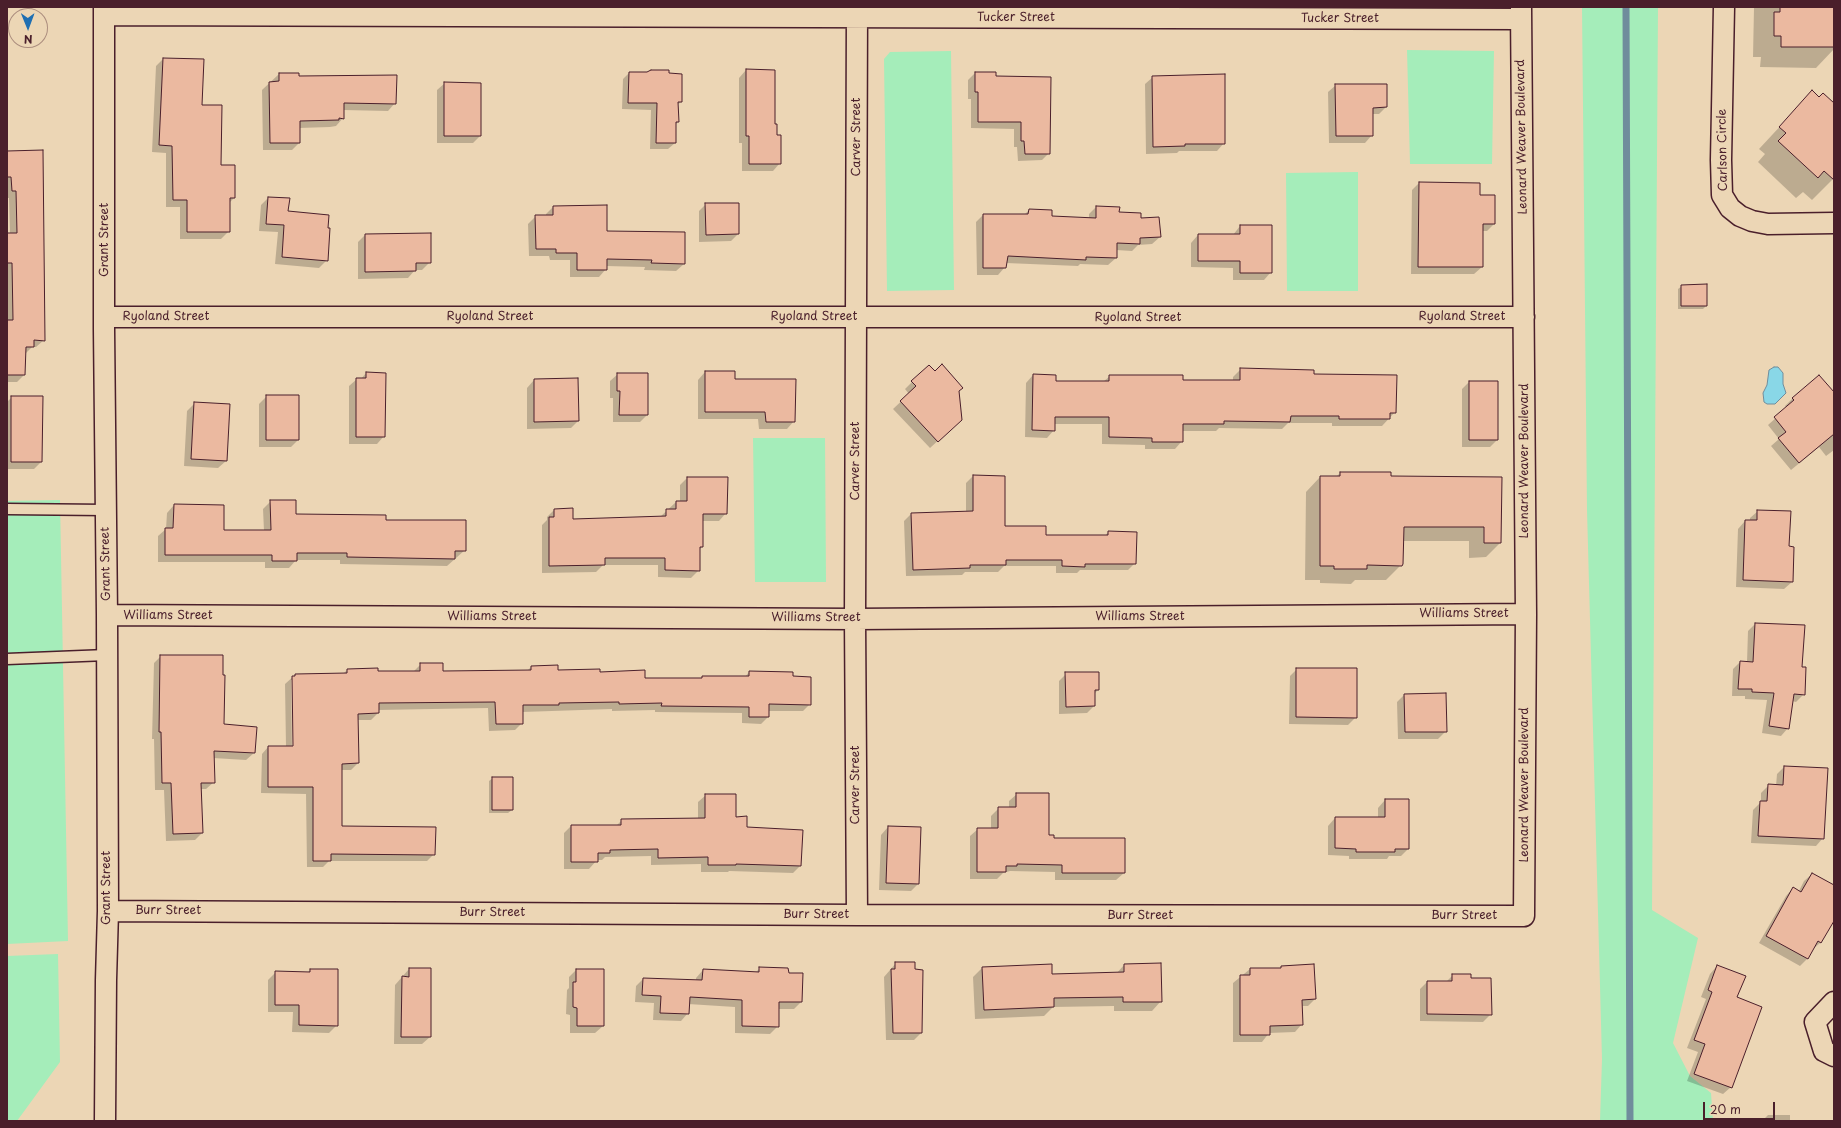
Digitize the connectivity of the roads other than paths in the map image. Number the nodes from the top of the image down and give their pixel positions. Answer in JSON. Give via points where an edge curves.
{"nodes":[{"id":1,"x":1724,"y":7,"type":"edge"},
{"id":2,"x":104,"y":11,"type":"edge"},
{"id":3,"x":857,"y":12,"type":"edge"},
{"id":4,"x":1521,"y":13,"type":"edge"},
{"id":5,"x":1834,"y":223,"type":"edge"},
{"id":6,"x":104,"y":316,"type":"junction"},
{"id":7,"x":857,"y":318,"type":"junction"},
{"id":8,"x":1524,"y":318,"type":"junction"},
{"id":9,"x":7,"y":510,"type":"edge"},
{"id":10,"x":106,"y":510,"type":"junction"},
{"id":11,"x":1526,"y":614,"type":"junction"},
{"id":12,"x":107,"y":616,"type":"junction"},
{"id":13,"x":855,"y":619,"type":"junction"},
{"id":14,"x":107,"y":655,"type":"junction"},
{"id":15,"x":7,"y":659,"type":"edge"},
{"id":16,"x":108,"y":911,"type":"junction"},
{"id":17,"x":857,"y":915,"type":"junction"},
{"id":18,"x":1524,"y":916,"type":"joint"},
{"id":19,"x":1834,"y":1002,"type":"edge"},
{"id":20,"x":1834,"y":1056,"type":"edge"},
{"id":21,"x":106,"y":1121,"type":"edge"}],
"edges":[{"from":1,"to":5,"type":"street","name":"Carlson Circle","via":[[1722,196],[1730,208],[1752,221],[1768,224]]},
{"from":2,"to":3,"type":"street","name":"Tucker Street"},
{"from":2,"to":6,"type":"street","name":"Grant Street"},
{"from":3,"to":4,"type":"street","name":"Tucker Street"},
{"from":3,"to":7,"type":"street","name":"Carver Street"},
{"from":4,"to":8,"type":"street","name":"Leonard Weaver Boulevard"},
{"from":6,"to":7,"type":"street","name":"Ryoland Street"},
{"from":6,"to":10,"type":"street","name":"Grant Street"},
{"from":7,"to":8,"type":"street","name":"Ryoland Street"},
{"from":7,"to":13,"type":"street","name":"Carver Street"},
{"from":8,"to":11,"type":"street","name":"Leonard Weaver Boulevard"},
{"from":9,"to":10,"type":"lane"},
{"from":10,"to":12,"type":"street","name":"Grant Street"},
{"from":11,"to":13,"type":"street","name":"Williams Street"},
{"from":11,"to":18,"type":"street","name":"Leonard Weaver Boulevard"},
{"from":12,"to":13,"type":"street","name":"Williams Street"},
{"from":12,"to":14,"type":"street","name":"Grant Street"},
{"from":13,"to":17,"type":"street","name":"Carver Street"},
{"from":14,"to":15,"type":"lane"},
{"from":14,"to":16,"type":"street","name":"Grant Street"},
{"from":16,"to":17,"type":"street","name":"Burr Street"},
{"from":16,"to":21,"type":"street","name":"Grant Street"},
{"from":17,"to":18,"type":"street","name":"Burr Street"},
{"from":19,"to":20,"type":"street","via":[[1815,1022],[1824,1052]]}]}
